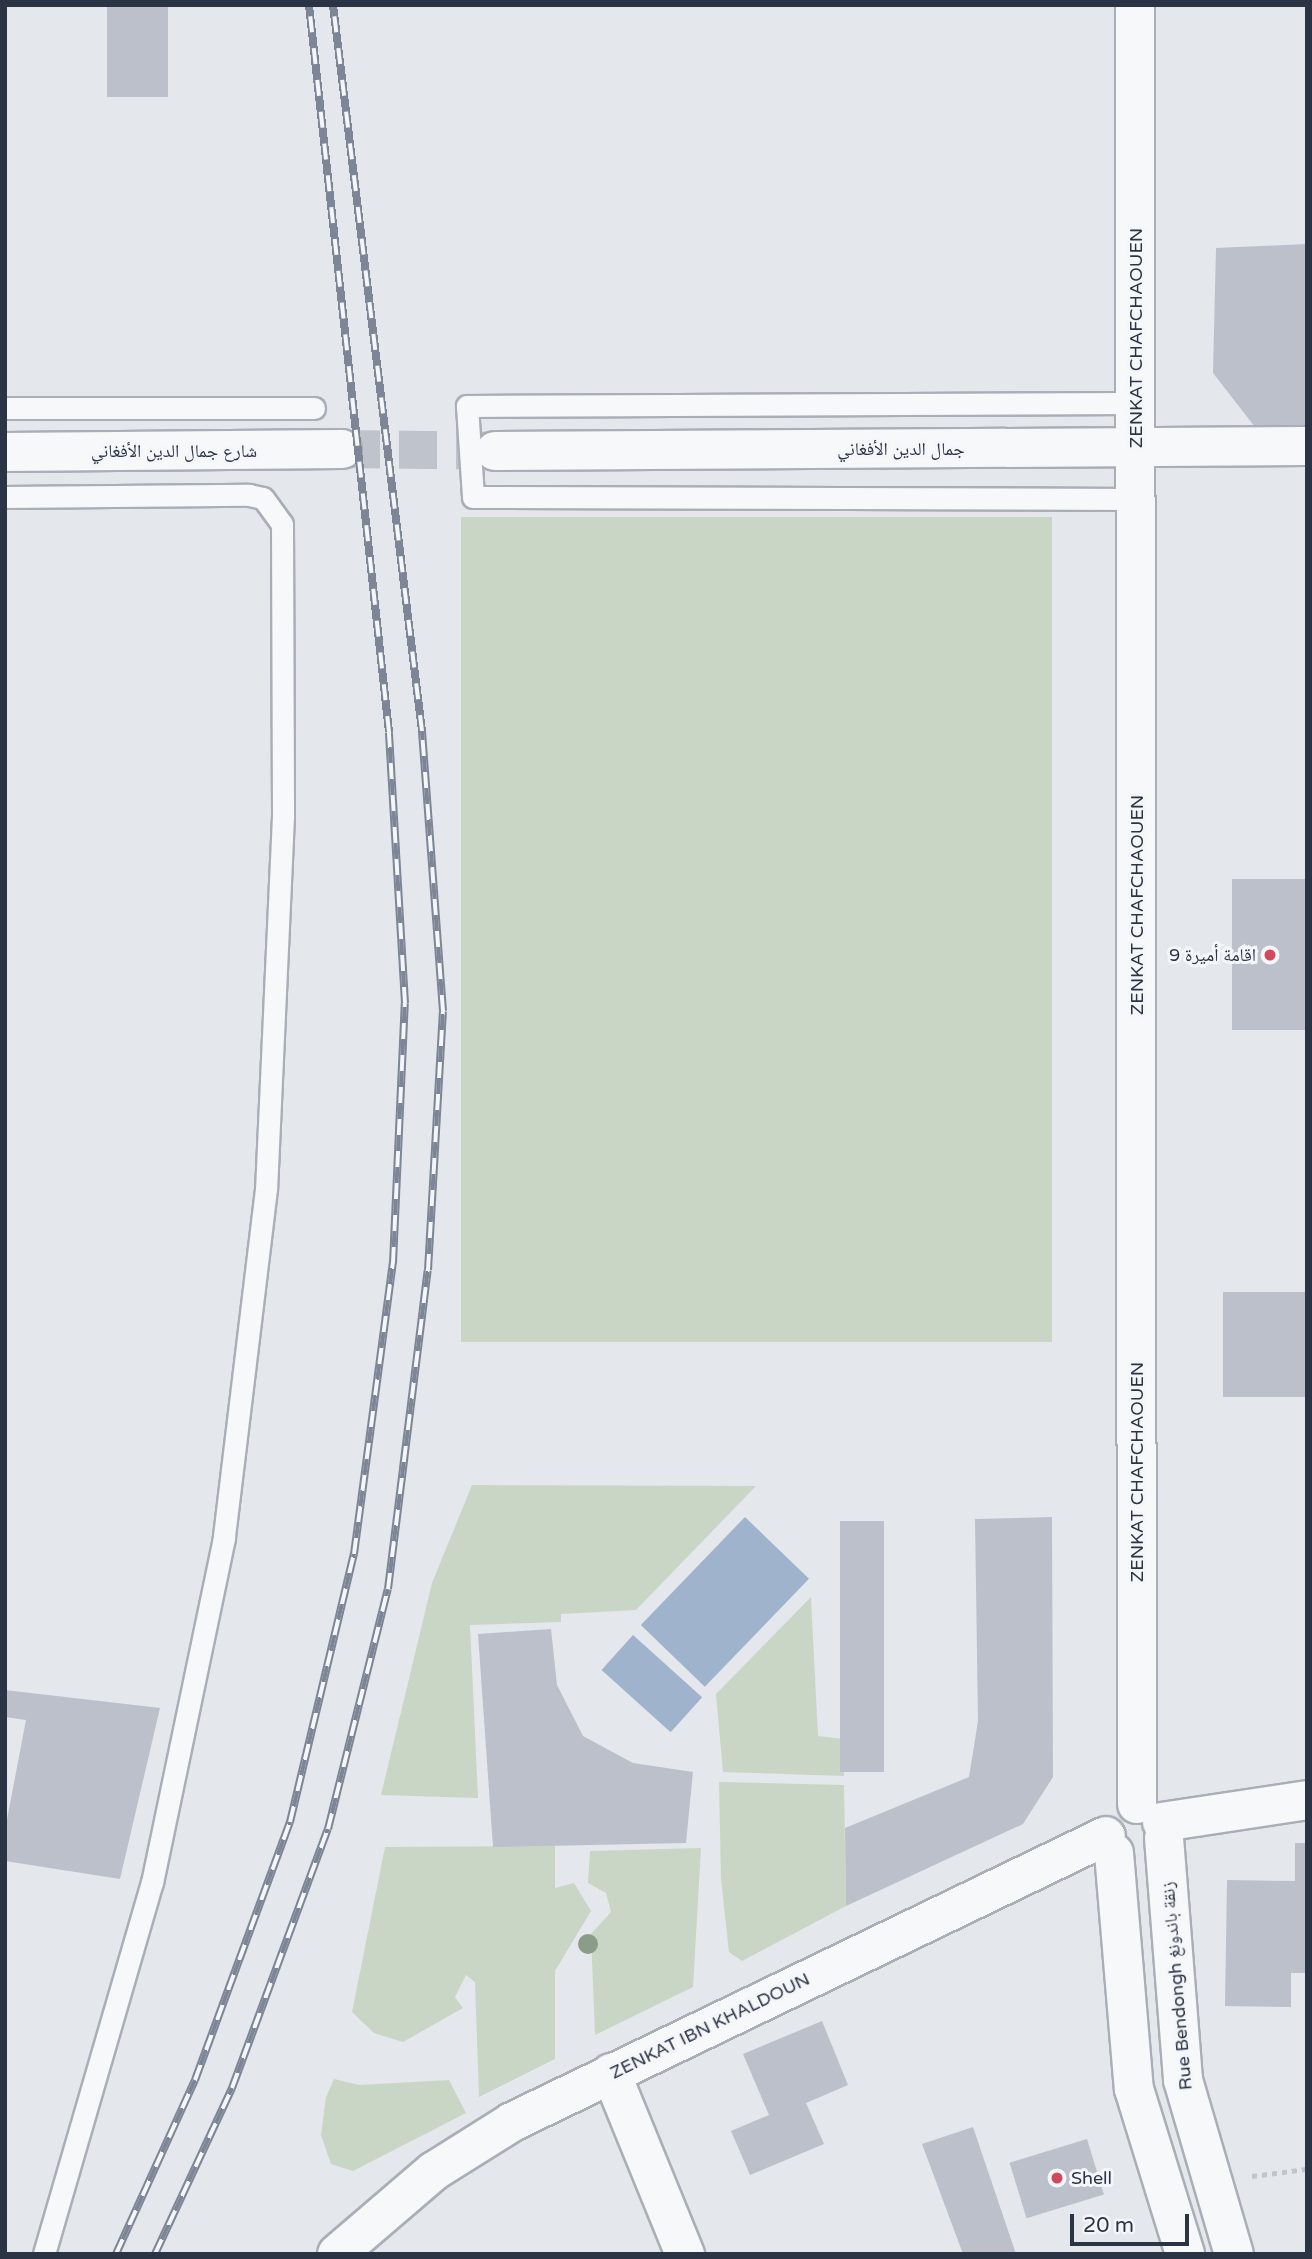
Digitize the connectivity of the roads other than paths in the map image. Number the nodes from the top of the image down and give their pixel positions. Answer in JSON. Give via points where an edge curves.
{"nodes":[{"id":1,"x":1135,"y":5,"type":"edge"},
{"id":2,"x":1136,"y":403,"type":"junction"},
{"id":3,"x":5,"y":408,"type":"edge"},
{"id":4,"x":314,"y":408,"type":"dead end"},
{"id":5,"x":1307,"y":446,"type":"edge"},
{"id":6,"x":1136,"y":448,"type":"junction"},
{"id":7,"x":342,"y":449,"type":"tunnel mouth"},
{"id":8,"x":495,"y":451,"type":"tunnel mouth"},
{"id":9,"x":5,"y":452,"type":"edge"},
{"id":10,"x":5,"y":496,"type":"edge"},
{"id":11,"x":1138,"y":499,"type":"junction"},
{"id":12,"x":1307,"y":1800,"type":"edge"},
{"id":13,"x":1154,"y":1821,"type":"junction"},
{"id":14,"x":1110,"y":1845,"type":"junction"},
{"id":15,"x":611,"y":2073,"type":"junction"},
{"id":16,"x":44,"y":2254,"type":"edge"},
{"id":17,"x":337,"y":2254,"type":"edge"},
{"id":18,"x":685,"y":2254,"type":"edge"},
{"id":19,"x":1185,"y":2254,"type":"edge"},
{"id":20,"x":1234,"y":2254,"type":"edge"}],
"edges":[{"from":1,"to":2,"type":"street","name":"ZENKAT CHAFCHAOUEN"},
{"from":2,"to":6,"type":"street","name":"ZENKAT CHAFCHAOUEN"},
{"from":2,"to":11,"type":"lane","via":[[467,406],[473,497]]},
{"from":3,"to":4,"type":"lane"},
{"from":5,"to":6,"type":"street","name":"جمال الدين الأفغاني"},
{"from":6,"to":8,"type":"street","name":"جمال الدين الأفغاني"},
{"from":6,"to":11,"type":"street","name":"ZENKAT CHAFCHAOUEN"},
{"from":7,"to":9,"type":"street","name":"شارع جمال الدين الأفغاني"},
{"from":10,"to":16,"type":"lane","via":[[248,495],[263,498],[282,524],[283,816],[266,1189],[224,1538],[152,1882]]},
{"from":11,"to":13,"type":"street","name":"ZENKAT CHAFCHAOUEN"},
{"from":12,"to":13,"type":"street","name":"ZENKAT IBN KHALDOUN"},
{"from":13,"to":14,"type":"street","name":"ZENKAT IBN KHALDOUN","via":[[1112,1817]]},
{"from":13,"to":14,"type":"street","via":[[1156,1854],[1139,1863]]},
{"from":13,"to":20,"type":"street","name":"Rue Bendongh زنقة باندونغ","via":[[1183,2080],[1209,2182]]},
{"from":14,"to":15,"type":"street","name":"ZENKAT IBN KHALDOUN"},
{"from":14,"to":19,"type":"street","via":[[1133,2089]]},
{"from":15,"to":17,"type":"street","name":"ZENKAT IBN KHALDOUN","via":[[512,2122],[434,2171]]},
{"from":15,"to":18,"type":"street"}]}
